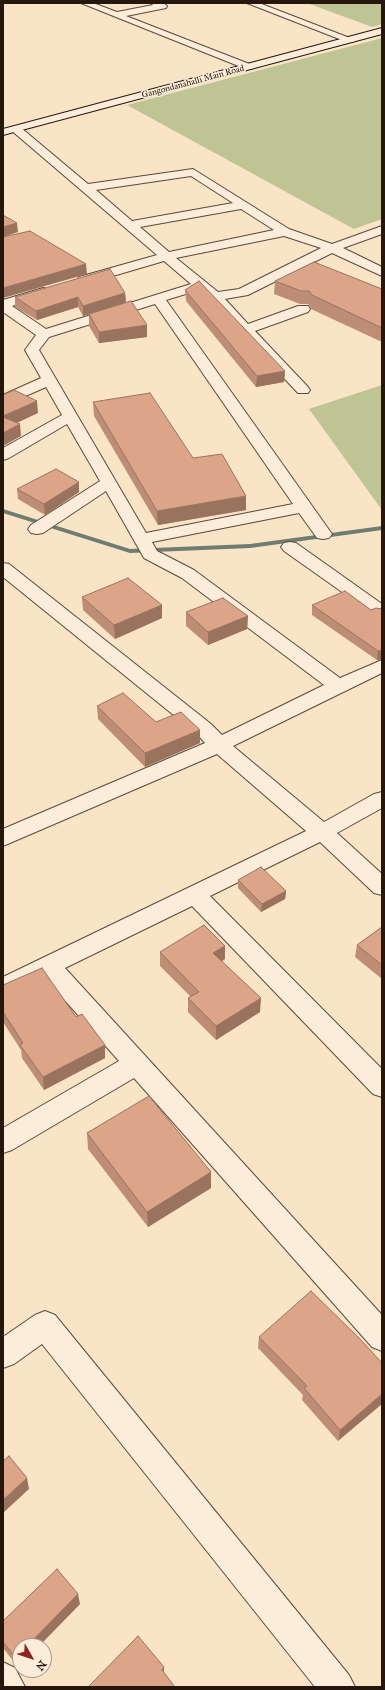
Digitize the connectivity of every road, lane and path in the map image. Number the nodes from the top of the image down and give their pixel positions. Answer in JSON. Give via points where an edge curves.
{"nodes":[{"id":1,"x":85,"y":3,"type":"edge"},
{"id":2,"x":156,"y":3,"type":"edge"},
{"id":3,"x":251,"y":3,"type":"edge"},
{"id":4,"x":117,"y":16,"type":"junction"},
{"id":5,"x":382,"y":31,"type":"edge"},
{"id":6,"x":350,"y":40,"type":"junction"},
{"id":7,"x":249,"y":67,"type":"junction"},
{"id":8,"x":16,"y":129,"type":"junction"},
{"id":9,"x":3,"y":132,"type":"edge"},
{"id":10,"x":86,"y":188,"type":"junction"},
{"id":11,"x":244,"y":205,"type":"junction"},
{"id":12,"x":130,"y":225,"type":"junction"},
{"id":13,"x":382,"y":230,"type":"edge"},
{"id":14,"x":285,"y":232,"type":"junction"},
{"id":15,"x":332,"y":248,"type":"junction"},
{"id":16,"x":166,"y":256,"type":"junction"},
{"id":17,"x":382,"y":272,"type":"edge"},
{"id":18,"x":70,"y":284,"type":"edge"},
{"id":19,"x":201,"y":285,"type":"junction"},
{"id":20,"x":55,"y":289,"type":"edge"},
{"id":21,"x":216,"y":296,"type":"junction"},
{"id":22,"x":158,"y":298,"type":"junction"},
{"id":23,"x":3,"y":305,"type":"edge"},
{"id":24,"x":303,"y":309,"type":"dead end"},
{"id":25,"x":246,"y":329,"type":"junction"},
{"id":26,"x":44,"y":334,"type":"junction"},
{"id":27,"x":49,"y":380,"type":"junction"},
{"id":28,"x":303,"y":390,"type":"dead end"},
{"id":29,"x":3,"y":401,"type":"edge"},
{"id":30,"x":71,"y":416,"type":"junction"},
{"id":31,"x":3,"y":455,"type":"edge"},
{"id":32,"x":109,"y":482,"type":"junction"},
{"id":33,"x":303,"y":507,"type":"junction"},
{"id":34,"x":37,"y":529,"type":"dead end"},
{"id":35,"x":323,"y":534,"type":"dead end"},
{"id":36,"x":142,"y":539,"type":"junction"},
{"id":37,"x":290,"y":547,"type":"dead end"},
{"id":38,"x":3,"y":568,"type":"edge"},
{"id":39,"x":382,"y":612,"type":"edge"},
{"id":40,"x":382,"y":666,"type":"edge"},
{"id":41,"x":338,"y":686,"type":"junction"},
{"id":42,"x":220,"y":745,"type":"junction"},
{"id":43,"x":382,"y":799,"type":"edge"},
{"id":44,"x":322,"y":832,"type":"junction"},
{"id":45,"x":3,"y":838,"type":"edge"},
{"id":46,"x":382,"y":887,"type":"edge"},
{"id":47,"x":195,"y":895,"type":"junction"},
{"id":48,"x":48,"y":965,"type":"junction"},
{"id":49,"x":3,"y":988,"type":"edge"},
{"id":50,"x":136,"y":1063,"type":"junction"},
{"id":51,"x":382,"y":1086,"type":"edge"},
{"id":52,"x":3,"y":1142,"type":"edge"},
{"id":53,"x":382,"y":1338,"type":"edge"},
{"id":54,"x":3,"y":1354,"type":"edge"},
{"id":55,"x":3,"y":1680,"type":"edge"},
{"id":56,"x":7,"y":1687,"type":"edge"},
{"id":57,"x":337,"y":1687,"type":"edge"}],
"edges":[{"from":1,"to":4,"type":"street"},
{"from":2,"to":4,"type":"street","via":[[163,6]]},
{"from":3,"to":6,"type":"street"},
{"from":4,"to":7,"type":"street"},
{"from":5,"to":6,"type":"street","name":"Gangondanahalli Main Road"},
{"from":6,"to":7,"type":"street","name":"Gangondanahalli Main Road"},
{"from":7,"to":8,"type":"street","name":"Gangondanahalli Main Road"},
{"from":8,"to":9,"type":"street","name":"Gangondanahalli Main Road"},
{"from":8,"to":10,"type":"street"},
{"from":10,"to":11,"type":"street","via":[[193,172]]},
{"from":10,"to":12,"type":"street"},
{"from":11,"to":12,"type":"street"},
{"from":11,"to":14,"type":"street"},
{"from":12,"to":16,"type":"street"},
{"from":13,"to":15,"type":"street"},
{"from":14,"to":15,"type":"street"},
{"from":14,"to":16,"type":"street"},
{"from":15,"to":17,"type":"street"},
{"from":15,"to":21,"type":"street","via":[[243,292]]},
{"from":16,"to":18,"type":"street"},
{"from":16,"to":19,"type":"street"},
{"from":19,"to":21,"type":"street"},
{"from":19,"to":22,"type":"street"},
{"from":20,"to":23,"type":"street"},
{"from":21,"to":25,"type":"street"},
{"from":22,"to":26,"type":"street"},
{"from":22,"to":33,"type":"street"},
{"from":23,"to":26,"type":"street"},
{"from":24,"to":25,"type":"street"},
{"from":25,"to":28,"type":"street"},
{"from":26,"to":27,"type":"street","via":[[32,350]]},
{"from":27,"to":29,"type":"street"},
{"from":27,"to":30,"type":"street"},
{"from":30,"to":31,"type":"street"},
{"from":30,"to":32,"type":"street"},
{"from":32,"to":34,"type":"street"},
{"from":32,"to":36,"type":"street"},
{"from":33,"to":35,"type":"street"},
{"from":33,"to":36,"type":"street"},
{"from":36,"to":41,"type":"street","via":[[150,554],[188,574]]},
{"from":37,"to":39,"type":"street"},
{"from":38,"to":42,"type":"street","via":[[204,729]]},
{"from":40,"to":41,"type":"street"},
{"from":41,"to":42,"type":"street"},
{"from":42,"to":44,"type":"street"},
{"from":42,"to":45,"type":"street"},
{"from":43,"to":44,"type":"street"},
{"from":44,"to":46,"type":"street"},
{"from":44,"to":47,"type":"street"},
{"from":47,"to":48,"type":"street"},
{"from":47,"to":51,"type":"street"},
{"from":48,"to":49,"type":"street"},
{"from":48,"to":50,"type":"street"},
{"from":50,"to":52,"type":"street"},
{"from":50,"to":53,"type":"street"},
{"from":54,"to":57,"type":"street","via":[[45,1325]]},
{"from":55,"to":56,"type":"street"}]}
